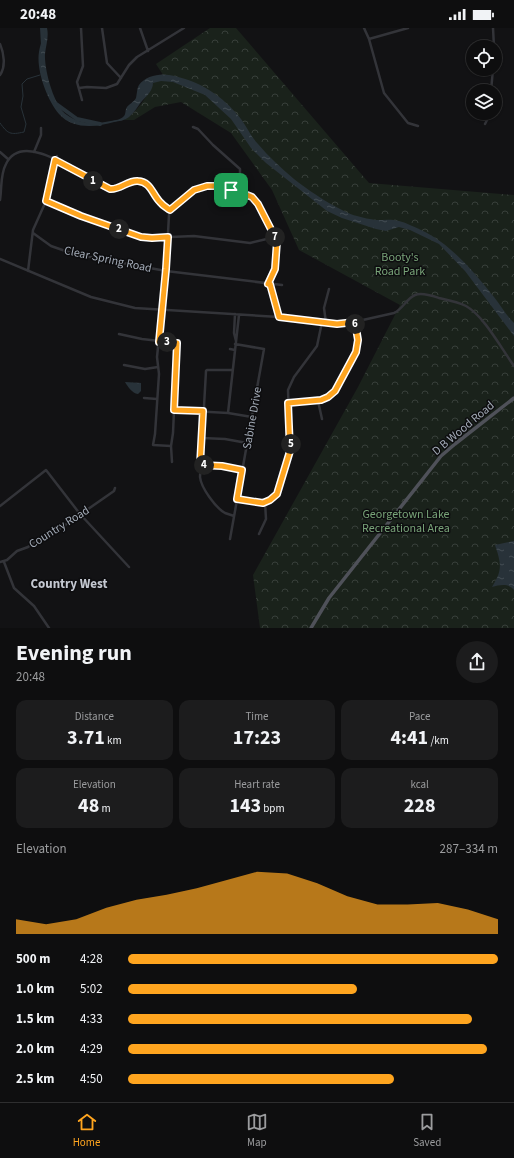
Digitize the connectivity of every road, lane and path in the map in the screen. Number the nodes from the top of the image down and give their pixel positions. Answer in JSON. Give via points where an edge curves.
{"nodes":[{"id":1,"x":81,"y":28,"type":"edge"},
{"id":2,"x":102,"y":28,"type":"edge"},
{"id":3,"x":140,"y":28,"type":"edge"},
{"id":4,"x":184,"y":28,"type":"edge"},
{"id":5,"x":364,"y":28,"type":"edge"},
{"id":6,"x":408,"y":28,"type":"edge"},
{"id":7,"x":493,"y":28,"type":"edge"},
{"id":8,"x":369,"y":39,"type":"junction"},
{"id":9,"x":494,"y":40,"type":"edge"},
{"id":10,"x":0,"y":44,"type":"edge"},
{"id":11,"x":148,"y":51,"type":"junction"},
{"id":12,"x":0,"y":75,"type":"edge"},
{"id":13,"x":121,"y":78,"type":"junction"},
{"id":14,"x":79,"y":88,"type":"junction"},
{"id":15,"x":82,"y":100,"type":"dead end"},
{"id":16,"x":487,"y":120,"type":"edge"},
{"id":17,"x":485,"y":124,"type":"dead end"},
{"id":18,"x":193,"y":126,"type":"dead end"},
{"id":19,"x":418,"y":126,"type":"dead end"},
{"id":20,"x":41,"y":128,"type":"dead end"},
{"id":21,"x":0,"y":152,"type":"edge"},
{"id":22,"x":34,"y":152,"type":"junction"},
{"id":23,"x":57,"y":156,"type":"dead end"},
{"id":24,"x":8,"y":159,"type":"junction"},
{"id":25,"x":55,"y":160,"type":"junction"},
{"id":26,"x":231,"y":190,"type":"junction"},
{"id":27,"x":0,"y":200,"type":"edge"},
{"id":28,"x":46,"y":201,"type":"junction"},
{"id":29,"x":170,"y":210,"type":"junction"},
{"id":30,"x":33,"y":232,"type":"junction"},
{"id":31,"x":168,"y":237,"type":"junction"},
{"id":32,"x":275,"y":237,"type":"junction"},
{"id":33,"x":0,"y":259,"type":"edge"},
{"id":34,"x":28,"y":271,"type":"junction"},
{"id":35,"x":166,"y":271,"type":"junction"},
{"id":36,"x":269,"y":284,"type":"junction"},
{"id":37,"x":282,"y":285,"type":"dead end"},
{"id":38,"x":329,"y":289,"type":"dead end"},
{"id":39,"x":161,"y":310,"type":"junction"},
{"id":40,"x":235,"y":314,"type":"junction"},
{"id":41,"x":239,"y":315,"type":"junction"},
{"id":42,"x":279,"y":317,"type":"junction"},
{"id":43,"x":324,"y":322,"type":"junction"},
{"id":44,"x":355,"y":322,"type":"junction"},
{"id":45,"x":118,"y":334,"type":"dead end"},
{"id":46,"x":159,"y":342,"type":"junction"},
{"id":47,"x":236,"y":343,"type":"junction"},
{"id":48,"x":230,"y":349,"type":"dead end"},
{"id":49,"x":235,"y":350,"type":"junction"},
{"id":50,"x":124,"y":365,"type":"dead end"},
{"id":51,"x":514,"y":366,"type":"edge"},
{"id":52,"x":158,"y":367,"type":"junction"},
{"id":53,"x":232,"y":370,"type":"junction"},
{"id":54,"x":144,"y":398,"type":"dead end"},
{"id":55,"x":514,"y":398,"type":"edge"},
{"id":56,"x":157,"y":399,"type":"junction"},
{"id":57,"x":318,"y":401,"type":"junction"},
{"id":58,"x":288,"y":403,"type":"junction"},
{"id":59,"x":174,"y":410,"type":"junction"},
{"id":60,"x":203,"y":411,"type":"junction"},
{"id":61,"x":228,"y":413,"type":"junction"},
{"id":62,"x":252,"y":417,"type":"junction"},
{"id":63,"x":322,"y":419,"type":"dead end"},
{"id":64,"x":202,"y":438,"type":"junction"},
{"id":65,"x":247,"y":443,"type":"junction"},
{"id":66,"x":171,"y":446,"type":"junction"},
{"id":67,"x":172,"y":462,"type":"dead end"},
{"id":68,"x":200,"y":465,"type":"junction"},
{"id":69,"x":242,"y":470,"type":"junction"},
{"id":70,"x":115,"y":488,"type":"dead end"},
{"id":71,"x":237,"y":499,"type":"junction"},
{"id":72,"x":264,"y":502,"type":"junction"},
{"id":73,"x":0,"y":505,"type":"edge"},
{"id":74,"x":80,"y":514,"type":"junction"},
{"id":75,"x":234,"y":516,"type":"junction"},
{"id":76,"x":259,"y":534,"type":"dead end"},
{"id":77,"x":230,"y":539,"type":"dead end"},
{"id":78,"x":2,"y":562,"type":"edge"},
{"id":79,"x":129,"y":567,"type":"dead end"},
{"id":80,"x":49,"y":628,"type":"edge"},
{"id":81,"x":311,"y":628,"type":"edge"}],
"edges":[{"from":1,"to":14,"type":"street","via":[[83,66],[77,82]]},
{"from":2,"to":13,"type":"street","via":[[107,63]]},
{"from":3,"to":11,"type":"street"},
{"from":4,"to":11,"type":"street"},
{"from":5,"to":8,"type":"street"},
{"from":6,"to":8,"type":"street"},
{"from":7,"to":9,"type":"street"},
{"from":8,"to":19,"type":"street","via":[[384,93],[408,123]]},
{"from":10,"to":12,"type":"street","via":[[4,67]]},
{"from":11,"to":13,"type":"street","via":[[133,60]]},
{"from":13,"to":14,"type":"street","via":[[117,84],[106,88]]},
{"from":14,"to":15,"type":"street"},
{"from":16,"to":17,"type":"street"},
{"from":18,"to":26,"type":"street","via":[[240,169]]},
{"from":20,"to":22,"type":"street"},
{"from":21,"to":24,"type":"street"},
{"from":22,"to":24,"type":"street","via":[[22,151]]},
{"from":22,"to":25,"type":"street"},
{"from":23,"to":25,"type":"street"},
{"from":24,"to":27,"type":"street","via":[[3,171]]},
{"from":25,"to":28,"type":"street"},
{"from":25,"to":29,"type":"street","via":[[110,189],[133,181],[144,182]]},
{"from":26,"to":29,"type":"street","via":[[215,186],[203,187],[194,190]]},
{"from":26,"to":32,"type":"street","via":[[254,200]]},
{"from":28,"to":30,"type":"street"},
{"from":28,"to":31,"type":"street","via":[[141,237]]},
{"from":29,"to":31,"type":"street"},
{"from":30,"to":34,"type":"street"},
{"from":30,"to":35,"type":"street","name":"Clear Spring Road","via":[[51,246],[67,252]]},
{"from":31,"to":32,"type":"street","via":[[194,236],[250,243]]},
{"from":31,"to":35,"type":"street"},
{"from":32,"to":36,"type":"street","via":[[276,265]]},
{"from":33,"to":34,"type":"street"},
{"from":34,"to":39,"type":"street","via":[[106,302]]},
{"from":35,"to":36,"type":"street","name":"Clear Spring Road"},
{"from":35,"to":39,"type":"street"},
{"from":36,"to":37,"type":"street","name":"Clear Spring Road"},
{"from":36,"to":42,"type":"street"},
{"from":38,"to":43,"type":"street","via":[[324,308]]},
{"from":39,"to":40,"type":"street"},
{"from":39,"to":46,"type":"street"},
{"from":40,"to":41,"type":"street"},
{"from":40,"to":47,"type":"street"},
{"from":41,"to":42,"type":"street"},
{"from":41,"to":47,"type":"street"},
{"from":42,"to":43,"type":"street"},
{"from":43,"to":44,"type":"street"},
{"from":43,"to":58,"type":"street","via":[[317,346],[291,382]]},
{"from":44,"to":51,"type":"street","via":[[396,312],[417,295],[438,297],[463,305],[480,317]]},
{"from":44,"to":57,"type":"street","via":[[358,340],[356,352],[335,391]]},
{"from":45,"to":46,"type":"street"},
{"from":46,"to":52,"type":"street"},
{"from":46,"to":59,"type":"street","via":[[177,343]]},
{"from":47,"to":49,"type":"street"},
{"from":47,"to":62,"type":"street","name":"Sabine Drive","via":[[264,349]]},
{"from":48,"to":49,"type":"street"},
{"from":49,"to":53,"type":"street"},
{"from":50,"to":52,"type":"street","via":[[145,369]]},
{"from":52,"to":56,"type":"street"},
{"from":53,"to":60,"type":"street","via":[[207,370]]},
{"from":53,"to":61,"type":"street"},
{"from":54,"to":56,"type":"street"},
{"from":55,"to":81,"type":"main road","name":"D B Wood Road","via":[[441,456],[329,598]]},
{"from":56,"to":66,"type":"street","via":[[153,445]]},
{"from":57,"to":58,"type":"street"},
{"from":57,"to":63,"type":"street"},
{"from":58,"to":72,"type":"street","via":[[290,455],[277,494]]},
{"from":59,"to":60,"type":"street"},
{"from":59,"to":66,"type":"street"},
{"from":60,"to":61,"type":"street"},
{"from":60,"to":64,"type":"street"},
{"from":61,"to":62,"type":"street"},
{"from":62,"to":65,"type":"street","name":"Sabine Drive"},
{"from":64,"to":65,"type":"street"},
{"from":64,"to":68,"type":"street"},
{"from":65,"to":69,"type":"street","name":"Sabine Drive"},
{"from":66,"to":67,"type":"street"},
{"from":68,"to":69,"type":"street"},
{"from":68,"to":75,"type":"street","via":[[200,482],[203,488],[220,509]]},
{"from":69,"to":71,"type":"street","name":"Sabine Drive"},
{"from":70,"to":74,"type":"street","name":"Country Road"},
{"from":71,"to":72,"type":"street"},
{"from":71,"to":75,"type":"street","name":"Sabine Drive"},
{"from":72,"to":76,"type":"street","via":[[266,519]]},
{"from":73,"to":74,"type":"street","via":[[46,470]]},
{"from":74,"to":78,"type":"street","name":"Country Road","via":[[58,530],[17,551]]},
{"from":74,"to":79,"type":"street"},
{"from":75,"to":77,"type":"street","name":"Sabine Drive"},
{"from":78,"to":80,"type":"street","via":[[14,588],[34,606]]}]}
